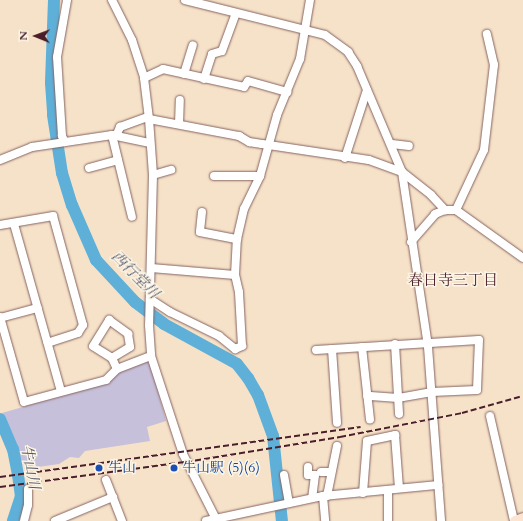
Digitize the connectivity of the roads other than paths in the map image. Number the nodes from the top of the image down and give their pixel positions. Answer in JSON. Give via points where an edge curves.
{"nodes":[{"id":1,"x":67,"y":0,"type":"edge"},
{"id":2,"x":112,"y":0,"type":"edge"},
{"id":3,"x":185,"y":0,"type":"edge"},
{"id":4,"x":310,"y":0,"type":"edge"},
{"id":5,"x":236,"y":13,"type":"junction"},
{"id":6,"x":306,"y":31,"type":"junction"},
{"id":7,"x":487,"y":34,"type":"dead end"},
{"id":8,"x":193,"y":45,"type":"dead end"},
{"id":9,"x":184,"y":74,"type":"junction"},
{"id":10,"x":144,"y":78,"type":"junction"},
{"id":11,"x":204,"y":79,"type":"junction"},
{"id":12,"x":367,"y":90,"type":"junction"},
{"id":13,"x":287,"y":92,"type":"junction"},
{"id":14,"x":180,"y":100,"type":"dead end"},
{"id":15,"x":149,"y":118,"type":"junction"},
{"id":16,"x":179,"y":124,"type":"junction"},
{"id":17,"x":114,"y":134,"type":"junction"},
{"id":18,"x":64,"y":142,"type":"junction"},
{"id":19,"x":150,"y":143,"type":"junction"},
{"id":20,"x":269,"y":143,"type":"junction"},
{"id":21,"x":392,"y":144,"type":"junction"},
{"id":22,"x":409,"y":146,"type":"dead end"},
{"id":23,"x":344,"y":158,"type":"junction"},
{"id":24,"x":0,"y":160,"type":"edge"},
{"id":25,"x":118,"y":160,"type":"junction"},
{"id":26,"x":89,"y":168,"type":"dead end"},
{"id":27,"x":171,"y":170,"type":"dead end"},
{"id":28,"x":402,"y":172,"type":"junction"},
{"id":29,"x":154,"y":175,"type":"junction"},
{"id":30,"x":214,"y":176,"type":"dead end"},
{"id":31,"x":260,"y":176,"type":"junction"},
{"id":32,"x":445,"y":210,"type":"junction"},
{"id":33,"x":456,"y":210,"type":"junction"},
{"id":34,"x":202,"y":212,"type":"dead end"},
{"id":35,"x":132,"y":217,"type":"dead end"},
{"id":36,"x":14,"y":224,"type":"junction"},
{"id":37,"x":0,"y":225,"type":"edge"},
{"id":38,"x":237,"y":239,"type":"junction"},
{"id":39,"x":411,"y":242,"type":"junction"},
{"id":40,"x":523,"y":258,"type":"edge"},
{"id":41,"x":151,"y":268,"type":"junction"},
{"id":42,"x":235,"y":276,"type":"junction"},
{"id":43,"x":150,"y":300,"type":"junction"},
{"id":44,"x":38,"y":308,"type":"junction"},
{"id":45,"x":0,"y":317,"type":"edge"},
{"id":46,"x":426,"y":342,"type":"junction"},
{"id":47,"x":48,"y":343,"type":"junction"},
{"id":48,"x":395,"y":344,"type":"junction"},
{"id":49,"x":362,"y":347,"type":"junction"},
{"id":50,"x":332,"y":349,"type":"junction"},
{"id":51,"x":316,"y":350,"type":"dead end"},
{"id":52,"x":151,"y":356,"type":"junction"},
{"id":53,"x":112,"y":358,"type":"junction"},
{"id":54,"x":117,"y":369,"type":"junction"},
{"id":55,"x":61,"y":392,"type":"junction"},
{"id":56,"x":432,"y":392,"type":"junction"},
{"id":57,"x":367,"y":396,"type":"junction"},
{"id":58,"x":398,"y":398,"type":"junction"},
{"id":59,"x":399,"y":414,"type":"dead end"},
{"id":60,"x":490,"y":416,"type":"dead end"},
{"id":61,"x":370,"y":420,"type":"dead end"},
{"id":62,"x":337,"y":423,"type":"dead end"},
{"id":63,"x":337,"y":446,"type":"dead end"},
{"id":64,"x":308,"y":467,"type":"dead end"},
{"id":65,"x":321,"y":472,"type":"dead end"},
{"id":66,"x":330,"y":472,"type":"junction"},
{"id":67,"x":284,"y":475,"type":"dead end"},
{"id":68,"x":106,"y":480,"type":"dead end"},
{"id":69,"x":438,"y":485,"type":"junction"},
{"id":70,"x":399,"y":488,"type":"junction"},
{"id":71,"x":28,"y":489,"type":"dead end"},
{"id":72,"x":388,"y":492,"type":"junction"},
{"id":73,"x":363,"y":493,"type":"junction"},
{"id":74,"x":325,"y":496,"type":"junction"},
{"id":75,"x":112,"y":497,"type":"junction"},
{"id":76,"x":312,"y":498,"type":"junction"},
{"id":77,"x":287,"y":503,"type":"junction"},
{"id":78,"x":523,"y":518,"type":"edge"},
{"id":79,"x":217,"y":519,"type":"edge"},
{"id":80,"x":24,"y":521,"type":"edge"},
{"id":81,"x":55,"y":521,"type":"edge"},
{"id":82,"x":122,"y":521,"type":"edge"},
{"id":83,"x":206,"y":521,"type":"edge"},
{"id":84,"x":325,"y":521,"type":"edge"},
{"id":85,"x":388,"y":521,"type":"edge"},
{"id":86,"x":442,"y":521,"type":"edge"},
{"id":87,"x":514,"y":521,"type":"edge"}],
"edges":[{"from":1,"to":18,"type":"street","via":[[57,57]]},
{"from":2,"to":10,"type":"street","via":[[132,40]]},
{"from":3,"to":5,"type":"street"},
{"from":4,"to":6,"type":"street"},
{"from":5,"to":6,"type":"street"},
{"from":5,"to":11,"type":"street","via":[[222,51],[212,54]]},
{"from":6,"to":12,"type":"street","via":[[325,36],[348,52]]},
{"from":6,"to":13,"type":"street","via":[[300,59]]},
{"from":7,"to":33,"type":"street","via":[[494,65],[484,150]]},
{"from":8,"to":9,"type":"street"},
{"from":9,"to":10,"type":"street","via":[[163,69]]},
{"from":9,"to":11,"type":"street"},
{"from":10,"to":15,"type":"street"},
{"from":11,"to":13,"type":"street","via":[[244,88],[248,82]]},
{"from":12,"to":21,"type":"street"},
{"from":12,"to":23,"type":"street"},
{"from":13,"to":20,"type":"street"},
{"from":14,"to":16,"type":"street"},
{"from":15,"to":16,"type":"street"},
{"from":15,"to":17,"type":"street","via":[[120,126]]},
{"from":15,"to":19,"type":"street"},
{"from":16,"to":20,"type":"street","via":[[239,136],[249,142]]},
{"from":17,"to":18,"type":"street"},
{"from":17,"to":19,"type":"street"},
{"from":17,"to":25,"type":"street"},
{"from":18,"to":24,"type":"street","via":[[32,147]]},
{"from":19,"to":29,"type":"street"},
{"from":20,"to":23,"type":"street"},
{"from":20,"to":31,"type":"street"},
{"from":21,"to":22,"type":"street"},
{"from":21,"to":28,"type":"street"},
{"from":23,"to":28,"type":"street","via":[[369,160]]},
{"from":25,"to":26,"type":"street"},
{"from":25,"to":35,"type":"street"},
{"from":27,"to":29,"type":"street"},
{"from":28,"to":32,"type":"street"},
{"from":28,"to":39,"type":"street"},
{"from":29,"to":41,"type":"street"},
{"from":30,"to":31,"type":"street"},
{"from":31,"to":38,"type":"street","via":[[244,209]]},
{"from":32,"to":33,"type":"street"},
{"from":32,"to":39,"type":"street","via":[[435,214]]},
{"from":33,"to":40,"type":"street"},
{"from":34,"to":38,"type":"street","via":[[200,232]]},
{"from":36,"to":37,"type":"street"},
{"from":36,"to":44,"type":"street"},
{"from":36,"to":47,"type":"street","via":[[53,216],[83,325],[78,333]]},
{"from":38,"to":42,"type":"street"},
{"from":39,"to":46,"type":"street"},
{"from":41,"to":42,"type":"street"},
{"from":41,"to":43,"type":"street"},
{"from":42,"to":43,"type":"street","via":[[239,292],[242,346],[235,349],[219,336]]},
{"from":43,"to":52,"type":"street","via":[[148,325]]},
{"from":44,"to":45,"type":"street"},
{"from":44,"to":47,"type":"street"},
{"from":45,"to":55,"type":"street","via":[[24,402]]},
{"from":46,"to":48,"type":"street"},
{"from":46,"to":56,"type":"street"},
{"from":46,"to":56,"type":"street","via":[[479,340],[477,390]]},
{"from":47,"to":55,"type":"street"},
{"from":48,"to":49,"type":"street"},
{"from":48,"to":58,"type":"street"},
{"from":49,"to":50,"type":"street"},
{"from":49,"to":57,"type":"street"},
{"from":50,"to":51,"type":"street"},
{"from":50,"to":62,"type":"street"},
{"from":52,"to":54,"type":"street"},
{"from":52,"to":79,"type":"street","via":[[183,454]]},
{"from":53,"to":53,"type":"street","via":[[93,346],[109,320],[128,334],[130,347]]},
{"from":53,"to":54,"type":"street"},
{"from":54,"to":55,"type":"street","via":[[106,380]]},
{"from":56,"to":58,"type":"street"},
{"from":56,"to":69,"type":"street"},
{"from":57,"to":58,"type":"street"},
{"from":57,"to":61,"type":"street"},
{"from":58,"to":59,"type":"street"},
{"from":60,"to":87,"type":"street"},
{"from":63,"to":66,"type":"street"},
{"from":64,"to":76,"type":"street","via":[[308,475],[315,475]]},
{"from":65,"to":66,"type":"street"},
{"from":66,"to":74,"type":"street"},
{"from":67,"to":77,"type":"street"},
{"from":68,"to":75,"type":"street"},
{"from":69,"to":70,"type":"street"},
{"from":69,"to":86,"type":"street"},
{"from":70,"to":72,"type":"street"},
{"from":70,"to":73,"type":"street","via":[[395,435],[367,441]]},
{"from":71,"to":80,"type":"street"},
{"from":72,"to":73,"type":"street"},
{"from":72,"to":85,"type":"street"},
{"from":73,"to":74,"type":"street"},
{"from":74,"to":76,"type":"street"},
{"from":74,"to":84,"type":"street"},
{"from":75,"to":81,"type":"street"},
{"from":75,"to":82,"type":"street"},
{"from":76,"to":77,"type":"street"},
{"from":77,"to":79,"type":"street"},
{"from":78,"to":87,"type":"main road"},
{"from":79,"to":83,"type":"street"}]}
